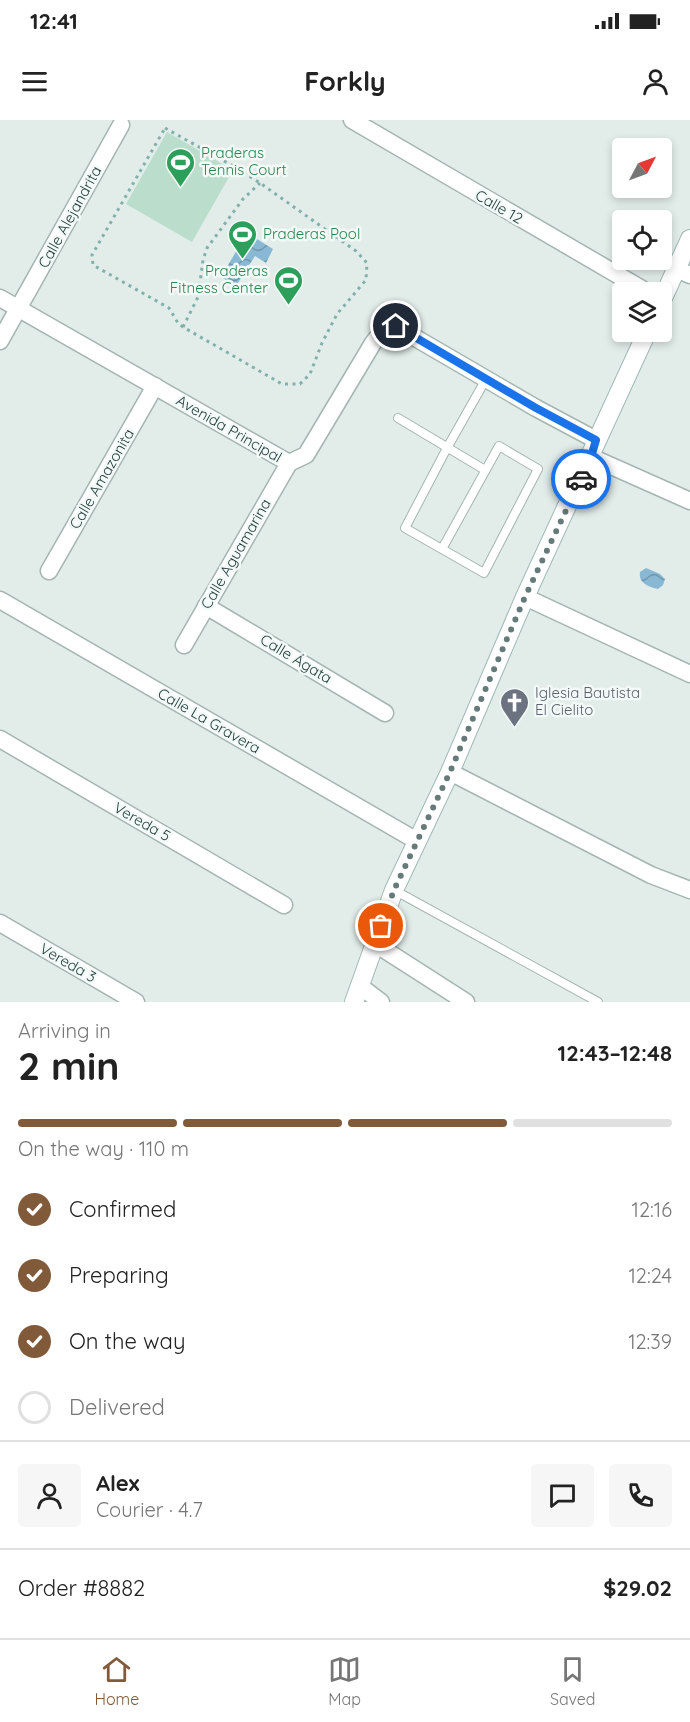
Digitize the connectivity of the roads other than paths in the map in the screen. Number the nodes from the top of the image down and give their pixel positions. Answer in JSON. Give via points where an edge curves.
{"nodes":[{"id":1,"x":352,"y":120,"type":"edge"},
{"id":2,"x":121,"y":125,"type":"dead end"},
{"id":3,"x":690,"y":239,"type":"edge"},
{"id":4,"x":683,"y":272,"type":"edge"},
{"id":5,"x":630,"y":282,"type":"edge"},
{"id":6,"x":672,"y":287,"type":"edge"},
{"id":7,"x":0,"y":298,"type":"edge"},
{"id":8,"x":19,"y":309,"type":"junction"},
{"id":9,"x":0,"y":341,"type":"edge"},
{"id":10,"x":642,"y":342,"type":"edge"},
{"id":11,"x":486,"y":379,"type":"junction"},
{"id":12,"x":155,"y":386,"type":"junction"},
{"id":13,"x":398,"y":418,"type":"dead end"},
{"id":14,"x":447,"y":447,"type":"junction"},
{"id":15,"x":593,"y":448,"type":"junction"},
{"id":16,"x":289,"y":463,"type":"junction"},
{"id":17,"x":485,"y":470,"type":"junction"},
{"id":18,"x":690,"y":501,"type":"edge"},
{"id":19,"x":442,"y":549,"type":"junction"},
{"id":20,"x":49,"y":571,"type":"dead end"},
{"id":21,"x":525,"y":597,"type":"junction"},
{"id":22,"x":0,"y":600,"type":"edge"},
{"id":23,"x":206,"y":606,"type":"junction"},
{"id":24,"x":184,"y":645,"type":"dead end"},
{"id":25,"x":690,"y":674,"type":"edge"},
{"id":26,"x":385,"y":712,"type":"dead end"},
{"id":27,"x":0,"y":739,"type":"edge"},
{"id":28,"x":450,"y":772,"type":"junction"},
{"id":29,"x":417,"y":841,"type":"junction"},
{"id":30,"x":394,"y":890,"type":"junction"},
{"id":31,"x":690,"y":890,"type":"edge"},
{"id":32,"x":284,"y":905,"type":"dead end"},
{"id":33,"x":0,"y":923,"type":"edge"},
{"id":34,"x":374,"y":943,"type":"junction"},
{"id":35,"x":357,"y":994,"type":"edge"},
{"id":36,"x":136,"y":1002,"type":"edge"},
{"id":37,"x":381,"y":1002,"type":"edge"},
{"id":38,"x":466,"y":1002,"type":"edge"},
{"id":39,"x":598,"y":1002,"type":"edge"}],
"edges":[{"from":1,"to":5,"type":"street","name":"Calle 12"},
{"from":2,"to":8,"type":"street","name":"Calle Alejandrita"},
{"from":3,"to":4,"type":"street"},
{"from":4,"to":6,"type":"street"},
{"from":7,"to":8,"type":"street","name":"Avenida Principal"},
{"from":8,"to":9,"type":"street","name":"Calle Alejandrita"},
{"from":8,"to":12,"type":"street","name":"Avenida Principal"},
{"from":10,"to":15,"type":"street"},
{"from":11,"to":14,"type":"lane"},
{"from":11,"to":15,"type":"street","name":"Avenida Principal"},
{"from":11,"to":16,"type":"street","name":"Avenida Principal","via":[[396,326],[382,330],[306,455]]},
{"from":12,"to":16,"type":"street","name":"Avenida Principal"},
{"from":12,"to":20,"type":"street","name":"Calle Amazonita"},
{"from":13,"to":14,"type":"lane"},
{"from":14,"to":17,"type":"lane"},
{"from":14,"to":19,"type":"lane","via":[[405,528]]},
{"from":15,"to":18,"type":"street","name":"Avenida Principal"},
{"from":15,"to":21,"type":"street"},
{"from":16,"to":23,"type":"street","name":"Calle Aguamarina"},
{"from":17,"to":19,"type":"lane"},
{"from":17,"to":19,"type":"lane","via":[[499,446],[538,469],[484,573]]},
{"from":21,"to":25,"type":"street"},
{"from":21,"to":28,"type":"street"},
{"from":22,"to":29,"type":"street","name":"Calle La Gravera"},
{"from":23,"to":24,"type":"street","name":"Calle Aguamarina"},
{"from":23,"to":26,"type":"street","name":"Calle Ágata"},
{"from":27,"to":32,"type":"street","name":"Vereda 5"},
{"from":28,"to":29,"type":"street"},
{"from":28,"to":31,"type":"street","via":[[651,875]]},
{"from":29,"to":30,"type":"street"},
{"from":30,"to":34,"type":"street"},
{"from":30,"to":39,"type":"lane"},
{"from":33,"to":36,"type":"street","name":"Vereda 3"},
{"from":34,"to":35,"type":"street"},
{"from":34,"to":38,"type":"street"},
{"from":35,"to":37,"type":"street"}]}
